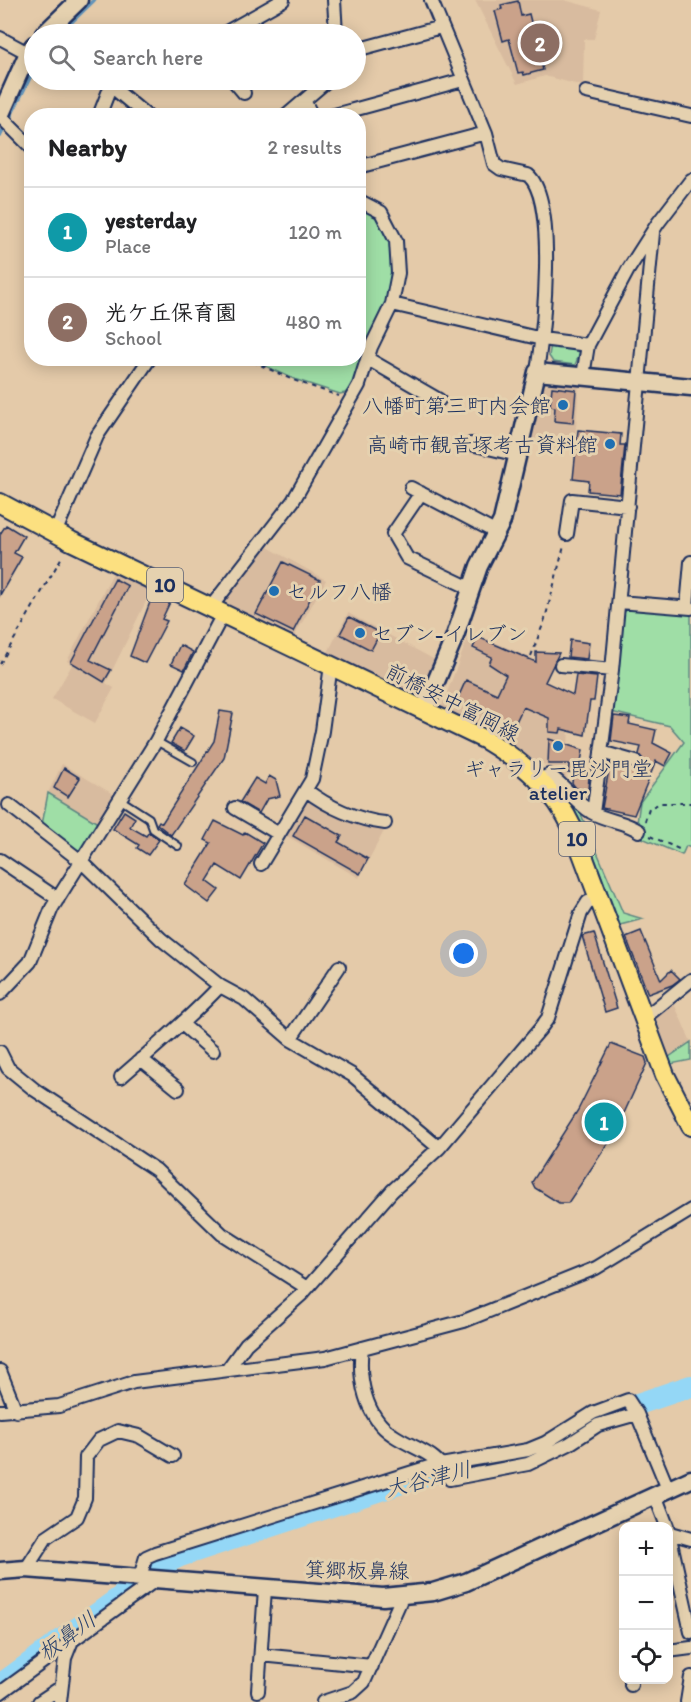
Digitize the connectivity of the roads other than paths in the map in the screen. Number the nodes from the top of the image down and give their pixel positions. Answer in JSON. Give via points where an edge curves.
{"nodes":[{"id":1,"x":79,"y":0,"type":"edge"},
{"id":2,"x":283,"y":0,"type":"edge"},
{"id":3,"x":334,"y":0,"type":"edge"},
{"id":4,"x":430,"y":0,"type":"edge"},
{"id":5,"x":54,"y":24,"type":"edge"},
{"id":6,"x":241,"y":24,"type":"edge"},
{"id":7,"x":335,"y":24,"type":"edge"},
{"id":8,"x":441,"y":27,"type":"junction"},
{"id":9,"x":0,"y":38,"type":"edge"},
{"id":10,"x":24,"y":47,"type":"edge"},
{"id":11,"x":366,"y":47,"type":"edge"},
{"id":12,"x":24,"y":64,"type":"edge"},
{"id":13,"x":463,"y":80,"type":"junction"},
{"id":14,"x":112,"y":90,"type":"edge"},
{"id":15,"x":122,"y":90,"type":"edge"},
{"id":16,"x":241,"y":90,"type":"edge"},
{"id":17,"x":318,"y":90,"type":"edge"},
{"id":18,"x":586,"y":92,"type":"dead end"},
{"id":19,"x":244,"y":93,"type":"dead end"},
{"id":20,"x":305,"y":102,"type":"junction"},
{"id":21,"x":103,"y":108,"type":"edge"},
{"id":22,"x":139,"y":108,"type":"edge"},
{"id":23,"x":297,"y":108,"type":"edge"},
{"id":24,"x":308,"y":108,"type":"edge"},
{"id":25,"x":360,"y":108,"type":"edge"},
{"id":26,"x":0,"y":116,"type":"edge"},
{"id":27,"x":691,"y":116,"type":"edge"},
{"id":28,"x":486,"y":133,"type":"junction"},
{"id":29,"x":24,"y":140,"type":"edge"},
{"id":30,"x":366,"y":165,"type":"edge"},
{"id":31,"x":691,"y":180,"type":"edge"},
{"id":32,"x":366,"y":204,"type":"edge"},
{"id":33,"x":653,"y":233,"type":"junction"},
{"id":34,"x":392,"y":304,"type":"junction"},
{"id":35,"x":542,"y":339,"type":"junction"},
{"id":36,"x":588,"y":345,"type":"junction"},
{"id":37,"x":368,"y":359,"type":"junction"},
{"id":38,"x":366,"y":363,"type":"edge"},
{"id":39,"x":145,"y":366,"type":"edge"},
{"id":40,"x":365,"y":366,"type":"edge"},
{"id":41,"x":537,"y":372,"type":"junction"},
{"id":42,"x":583,"y":376,"type":"junction"},
{"id":43,"x":640,"y":383,"type":"junction"},
{"id":44,"x":691,"y":387,"type":"edge"},
{"id":45,"x":439,"y":400,"type":"dead end"},
{"id":46,"x":471,"y":444,"type":"dead end"},
{"id":47,"x":518,"y":455,"type":"junction"},
{"id":48,"x":0,"y":503,"type":"edge"},
{"id":49,"x":628,"y":506,"type":"junction"},
{"id":50,"x":497,"y":533,"type":"junction"},
{"id":51,"x":567,"y":534,"type":"road end"},
{"id":52,"x":63,"y":537,"type":"junction"},
{"id":53,"x":691,"y":562,"type":"edge"},
{"id":54,"x":470,"y":588,"type":"junction"},
{"id":55,"x":618,"y":602,"type":"junction"},
{"id":56,"x":689,"y":607,"type":"edge"},
{"id":57,"x":217,"y":610,"type":"junction"},
{"id":58,"x":331,"y":665,"type":"junction"},
{"id":59,"x":561,"y":665,"type":"dead end"},
{"id":60,"x":612,"y":670,"type":"junction"},
{"id":61,"x":424,"y":710,"type":"junction"},
{"id":62,"x":156,"y":741,"type":"junction"},
{"id":63,"x":601,"y":752,"type":"junction"},
{"id":64,"x":193,"y":762,"type":"dead end"},
{"id":65,"x":636,"y":762,"type":"dead end"},
{"id":66,"x":539,"y":780,"type":"junction"},
{"id":67,"x":306,"y":790,"type":"junction"},
{"id":68,"x":121,"y":800,"type":"junction"},
{"id":69,"x":9,"y":805,"type":"dead end"},
{"id":70,"x":235,"y":808,"type":"dead end"},
{"id":71,"x":593,"y":813,"type":"junction"},
{"id":72,"x":385,"y":823,"type":"dead end"},
{"id":73,"x":639,"y":831,"type":"road end"},
{"id":74,"x":279,"y":834,"type":"junction"},
{"id":75,"x":178,"y":846,"type":"dead end"},
{"id":76,"x":0,"y":860,"type":"edge"},
{"id":77,"x":82,"y":862,"type":"junction"},
{"id":78,"x":261,"y":864,"type":"dead end"},
{"id":79,"x":600,"y":897,"type":"junction"},
{"id":80,"x":58,"y":899,"type":"junction"},
{"id":81,"x":339,"y":967,"type":"dead end"},
{"id":82,"x":691,"y":980,"type":"edge"},
{"id":83,"x":220,"y":986,"type":"junction"},
{"id":84,"x":0,"y":994,"type":"edge"},
{"id":85,"x":643,"y":1019,"type":"junction"},
{"id":86,"x":183,"y":1025,"type":"junction"},
{"id":87,"x":290,"y":1039,"type":"junction"},
{"id":88,"x":213,"y":1051,"type":"dead end"},
{"id":89,"x":0,"y":1052,"type":"edge"},
{"id":90,"x":141,"y":1059,"type":"junction"},
{"id":91,"x":122,"y":1077,"type":"dead end"},
{"id":92,"x":178,"y":1089,"type":"dead end"},
{"id":93,"x":691,"y":1126,"type":"edge"},
{"id":94,"x":440,"y":1148,"type":"junction"},
{"id":95,"x":691,"y":1210,"type":"edge"},
{"id":96,"x":307,"y":1288,"type":"junction"},
{"id":97,"x":362,"y":1348,"type":"junction"},
{"id":98,"x":227,"y":1370,"type":"junction"},
{"id":99,"x":0,"y":1371,"type":"edge"},
{"id":100,"x":0,"y":1411,"type":"edge"},
{"id":101,"x":16,"y":1411,"type":"junction"},
{"id":102,"x":173,"y":1456,"type":"dead end"},
{"id":103,"x":446,"y":1470,"type":"junction"},
{"id":104,"x":691,"y":1479,"type":"edge"},
{"id":105,"x":662,"y":1492,"type":"junction"},
{"id":106,"x":668,"y":1522,"type":"edge"},
{"id":107,"x":673,"y":1532,"type":"edge"},
{"id":108,"x":691,"y":1539,"type":"edge"},
{"id":109,"x":673,"y":1549,"type":"edge"},
{"id":110,"x":26,"y":1569,"type":"junction"},
{"id":111,"x":0,"y":1571,"type":"edge"},
{"id":112,"x":148,"y":1578,"type":"junction"},
{"id":113,"x":265,"y":1589,"type":"junction"},
{"id":114,"x":404,"y":1595,"type":"junction"},
{"id":115,"x":691,"y":1632,"type":"edge"},
{"id":116,"x":71,"y":1643,"type":"junction"},
{"id":117,"x":691,"y":1648,"type":"edge"},
{"id":118,"x":673,"y":1650,"type":"edge"},
{"id":119,"x":261,"y":1655,"type":"junction"},
{"id":120,"x":372,"y":1666,"type":"junction"},
{"id":121,"x":691,"y":1677,"type":"edge"},
{"id":122,"x":60,"y":1688,"type":"junction"},
{"id":123,"x":258,"y":1691,"type":"dead end"},
{"id":124,"x":0,"y":1693,"type":"edge"},
{"id":125,"x":39,"y":1702,"type":"edge"},
{"id":126,"x":60,"y":1702,"type":"edge"},
{"id":127,"x":323,"y":1702,"type":"edge"},
{"id":128,"x":687,"y":1702,"type":"edge"}],
"edges":[{"from":1,"to":5,"type":"main road"},
{"from":2,"to":6,"type":"street"},
{"from":3,"to":7,"type":"street"},
{"from":4,"to":8,"type":"street"},
{"from":8,"to":11,"type":"street"},
{"from":8,"to":13,"type":"street"},
{"from":9,"to":10,"type":"street"},
{"from":12,"to":26,"type":"main road"},
{"from":13,"to":25,"type":"street"},
{"from":13,"to":28,"type":"street"},
{"from":14,"to":21,"type":"street"},
{"from":15,"to":22,"type":"street"},
{"from":16,"to":19,"type":"street"},
{"from":17,"to":20,"type":"street"},
{"from":18,"to":27,"type":"street"},
{"from":20,"to":23,"type":"street"},
{"from":20,"to":24,"type":"street"},
{"from":26,"to":29,"type":"street"},
{"from":28,"to":30,"type":"street"},
{"from":28,"to":35,"type":"street","via":[[498,168],[520,172],[534,180],[544,206]]},
{"from":31,"to":33,"type":"street"},
{"from":32,"to":34,"type":"street","via":[[381,212],[396,241],[398,273]]},
{"from":33,"to":36,"type":"street","via":[[628,270]]},
{"from":33,"to":43,"type":"street"},
{"from":34,"to":35,"type":"street"},
{"from":34,"to":37,"type":"street"},
{"from":35,"to":36,"type":"street"},
{"from":35,"to":41,"type":"street"},
{"from":36,"to":42,"type":"street"},
{"from":37,"to":38,"type":"street"},
{"from":37,"to":45,"type":"street"},
{"from":39,"to":52,"type":"street","via":[[97,436]]},
{"from":40,"to":57,"type":"street","via":[[293,501]]},
{"from":41,"to":42,"type":"main road"},
{"from":41,"to":47,"type":"main road"},
{"from":42,"to":43,"type":"main road"},
{"from":43,"to":44,"type":"main road"},
{"from":43,"to":49,"type":"street"},
{"from":46,"to":47,"type":"street"},
{"from":47,"to":50,"type":"main road"},
{"from":48,"to":52,"type":"main road","name":"前橋安中富岡線","number":"10"},
{"from":49,"to":51,"type":"street","via":[[572,500]]},
{"from":49,"to":55,"type":"street"},
{"from":50,"to":54,"type":"main road"},
{"from":50,"to":54,"type":"street","via":[[416,491],[393,534],[407,558]]},
{"from":52,"to":57,"type":"main road","name":"前橋安中富岡線","number":"10"},
{"from":53,"to":56,"type":"street"},
{"from":54,"to":61,"type":"main road"},
{"from":55,"to":56,"type":"street"},
{"from":55,"to":60,"type":"street"},
{"from":57,"to":58,"type":"main road","name":"前橋安中富岡線","number":"10"},
{"from":57,"to":62,"type":"street"},
{"from":58,"to":61,"type":"main road","name":"前橋安中富岡線","number":"10"},
{"from":58,"to":67,"type":"street","via":[[318,754]]},
{"from":59,"to":60,"type":"street"},
{"from":60,"to":63,"type":"street"},
{"from":61,"to":66,"type":"main road","name":"前橋安中富岡線","number":"10","via":[[494,745]]},
{"from":62,"to":64,"type":"lane"},
{"from":62,"to":68,"type":"street"},
{"from":63,"to":65,"type":"street"},
{"from":63,"to":71,"type":"street"},
{"from":66,"to":71,"type":"street","via":[[549,775],[575,802]]},
{"from":66,"to":79,"type":"main road","name":"前橋安中富岡線","number":"10","via":[[565,811]]},
{"from":67,"to":72,"type":"street","via":[[322,802]]},
{"from":67,"to":74,"type":"street"},
{"from":68,"to":75,"type":"lane","via":[[149,818],[153,829]]},
{"from":68,"to":77,"type":"street"},
{"from":69,"to":77,"type":"street"},
{"from":70,"to":74,"type":"street"},
{"from":71,"to":73,"type":"street","via":[[630,824]]},
{"from":74,"to":78,"type":"street"},
{"from":76,"to":80,"type":"street"},
{"from":77,"to":80,"type":"street"},
{"from":77,"to":83,"type":"street","via":[[161,939]]},
{"from":79,"to":85,"type":"main road","name":"前橋安中富岡線","number":"10"},
{"from":79,"to":94,"type":"street","via":[[588,902],[581,913],[548,1018]]},
{"from":80,"to":84,"type":"street","via":[[30,962]]},
{"from":81,"to":87,"type":"street"},
{"from":82,"to":85,"type":"street"},
{"from":83,"to":86,"type":"street"},
{"from":83,"to":87,"type":"street","via":[[244,999]]},
{"from":85,"to":93,"type":"main road","name":"前橋安中富岡線","number":"10","via":[[672,1094]]},
{"from":86,"to":88,"type":"street"},
{"from":86,"to":90,"type":"street"},
{"from":87,"to":94,"type":"street","via":[[352,1075]]},
{"from":89,"to":96,"type":"street","via":[[8,1068],[35,1090],[156,1170],[222,1234]]},
{"from":90,"to":91,"type":"street"},
{"from":90,"to":92,"type":"street"},
{"from":94,"to":96,"type":"street","via":[[392,1191]]},
{"from":95,"to":97,"type":"street","via":[[596,1268],[559,1285],[464,1321]]},
{"from":96,"to":98,"type":"street","via":[[246,1344]]},
{"from":97,"to":98,"type":"street","via":[[325,1358]]},
{"from":97,"to":103,"type":"street","via":[[359,1367],[365,1398],[385,1429],[426,1451]]},
{"from":98,"to":101,"type":"street","via":[[134,1382],[59,1406]]},
{"from":99,"to":101,"type":"street"},
{"from":100,"to":101,"type":"street"},
{"from":102,"to":110,"type":"street","via":[[138,1436],[118,1431],[99,1440],[86,1457],[85,1498],[77,1517],[46,1538]]},
{"from":103,"to":105,"type":"street","via":[[528,1450],[592,1413],[628,1400]]},
{"from":103,"to":112,"type":"street","via":[[429,1467],[155,1553],[146,1557]]},
{"from":104,"to":105,"type":"main road","name":"箕郷板鼻線"},
{"from":105,"to":106,"type":"street"},
{"from":105,"to":114,"type":"main road","name":"箕郷板鼻線","via":[[466,1582],[434,1592]]},
{"from":107,"to":108,"type":"street"},
{"from":109,"to":115,"type":"street"},
{"from":110,"to":111,"type":"main road","name":"箕郷板鼻線"},
{"from":110,"to":112,"type":"main road","name":"箕郷板鼻線"},
{"from":112,"to":113,"type":"main road","name":"箕郷板鼻線"},
{"from":112,"to":116,"type":"street"},
{"from":113,"to":114,"type":"main road","name":"箕郷板鼻線"},
{"from":113,"to":119,"type":"street"},
{"from":114,"to":120,"type":"street"},
{"from":116,"to":122,"type":"street"},
{"from":116,"to":124,"type":"street"},
{"from":117,"to":118,"type":"street"},
{"from":119,"to":120,"type":"street"},
{"from":119,"to":123,"type":"street"},
{"from":120,"to":127,"type":"street","via":[[353,1692]]},
{"from":121,"to":128,"type":"street"},
{"from":122,"to":125,"type":"street"},
{"from":122,"to":126,"type":"street"}]}
